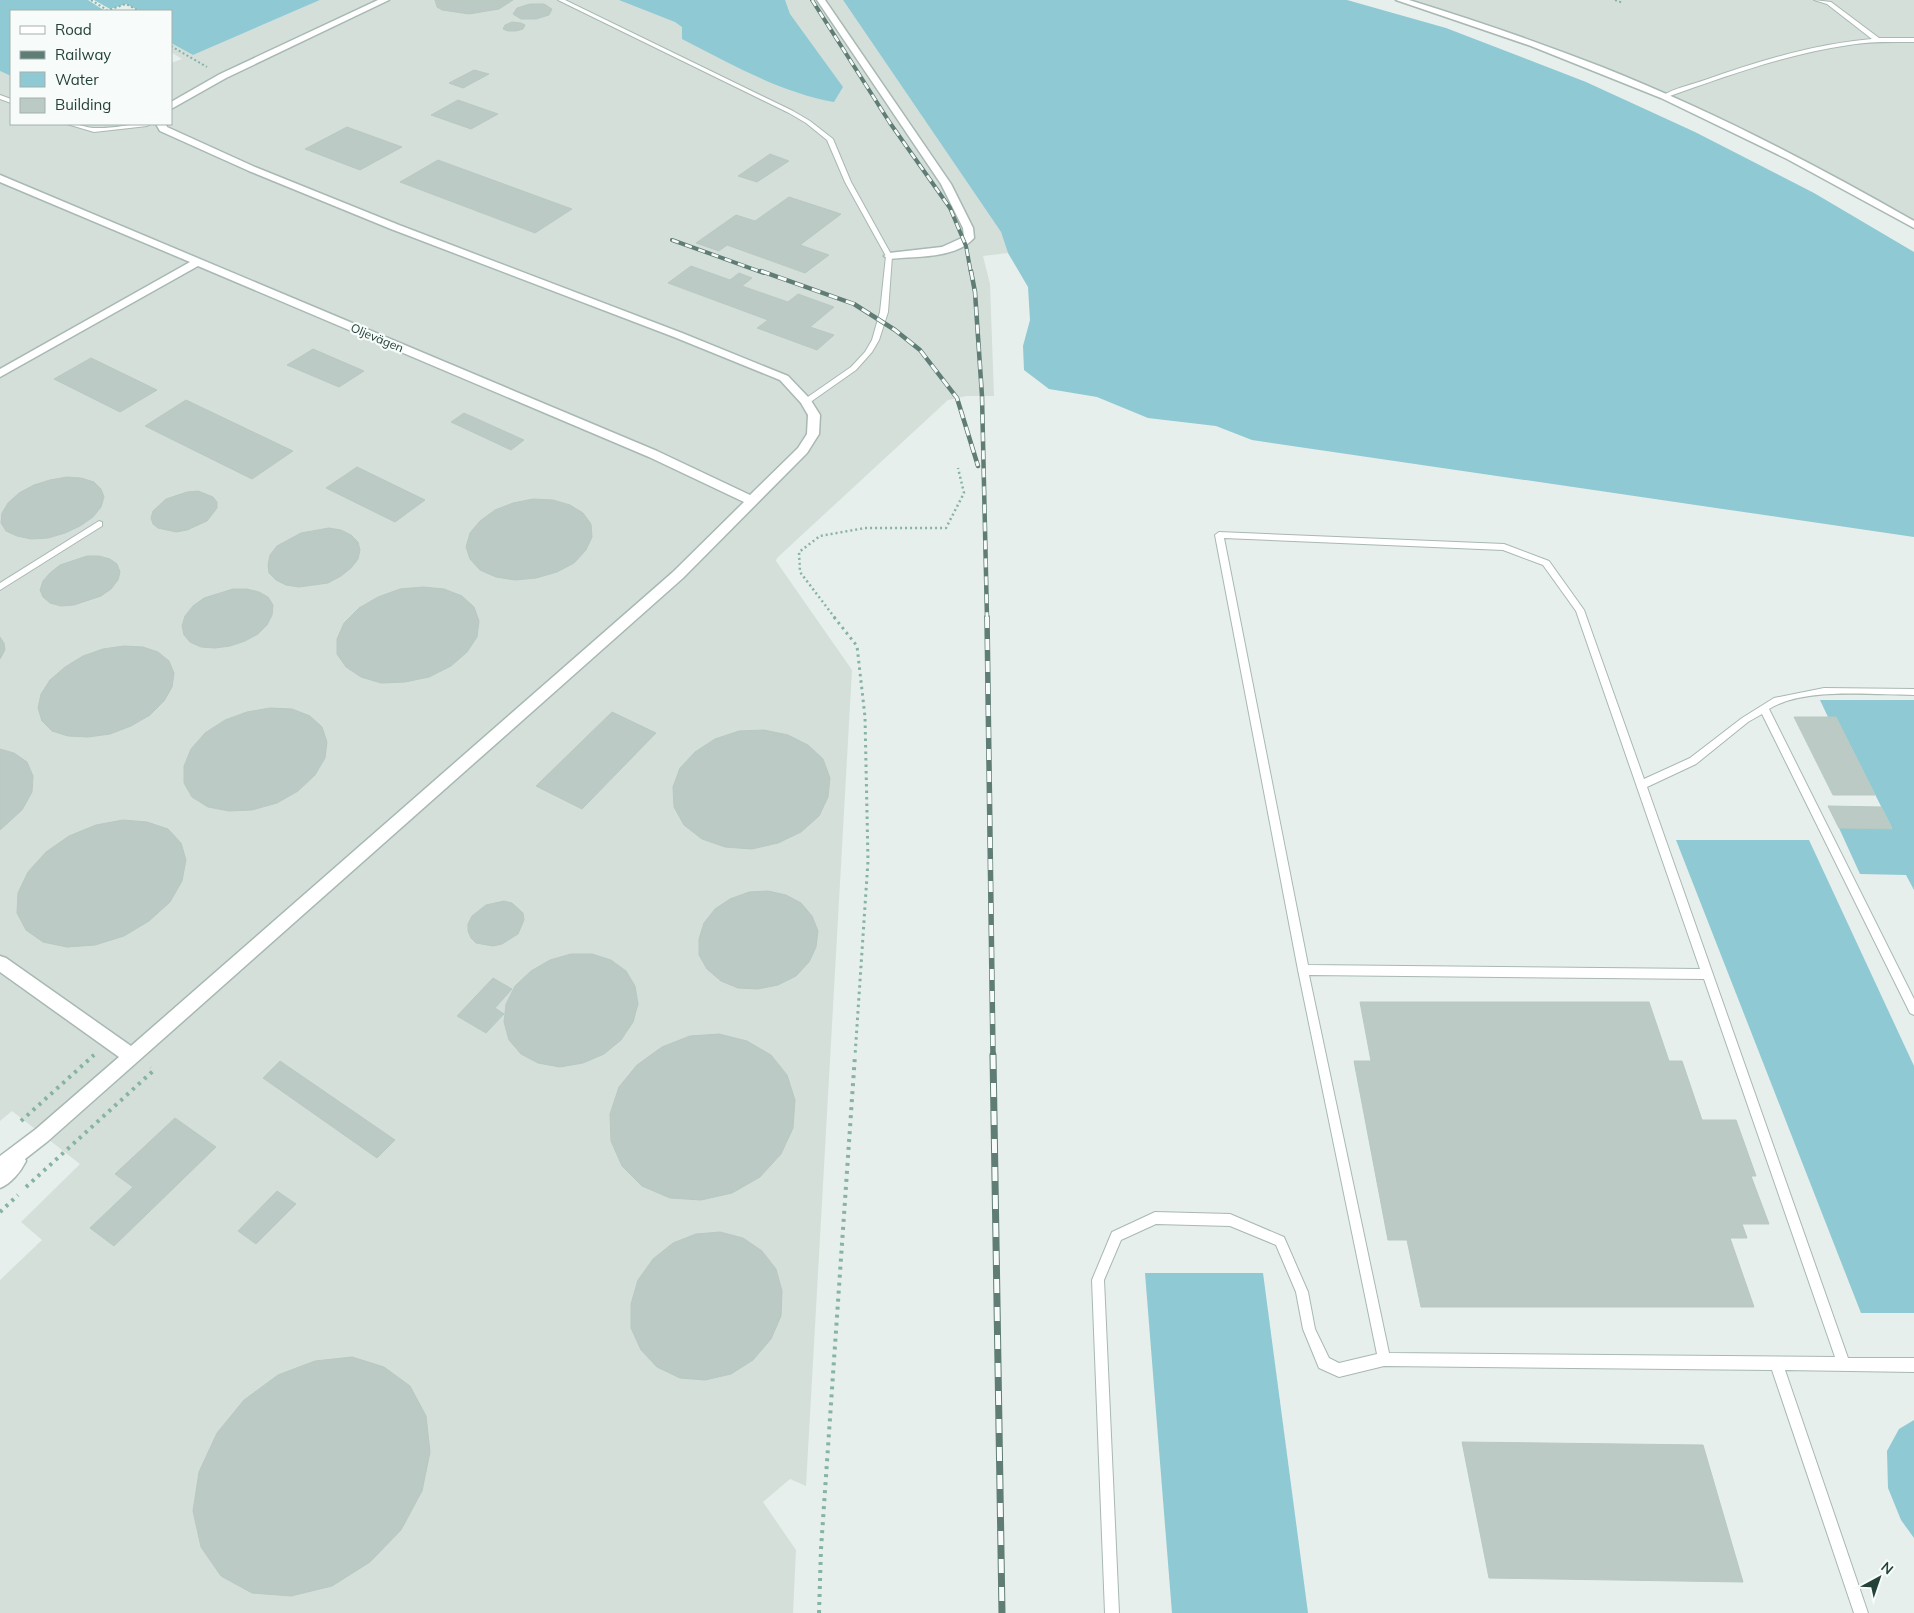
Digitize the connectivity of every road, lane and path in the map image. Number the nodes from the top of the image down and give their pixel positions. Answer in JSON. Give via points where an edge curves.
{"nodes":[{"id":1,"x":91,"y":0,"type":"edge"},
{"id":2,"x":385,"y":0,"type":"edge"},
{"id":3,"x":561,"y":0,"type":"edge"},
{"id":4,"x":821,"y":0,"type":"edge"},
{"id":5,"x":1400,"y":0,"type":"edge"},
{"id":6,"x":1615,"y":0,"type":"edge"},
{"id":7,"x":1817,"y":0,"type":"edge"},
{"id":8,"x":1623,"y":3,"type":"dead end"},
{"id":9,"x":106,"y":10,"type":"edge"},
{"id":10,"x":110,"y":10,"type":"edge"},
{"id":11,"x":137,"y":10,"type":"edge"},
{"id":12,"x":1877,"y":40,"type":"junction"},
{"id":13,"x":1914,"y":40,"type":"edge"},
{"id":14,"x":172,"y":47,"type":"edge"},
{"id":15,"x":223,"y":76,"type":"junction"},
{"id":16,"x":1664,"y":96,"type":"junction"},
{"id":17,"x":172,"y":105,"type":"edge"},
{"id":18,"x":74,"y":125,"type":"edge"},
{"id":19,"x":138,"y":125,"type":"edge"},
{"id":20,"x":161,"y":125,"type":"edge"},
{"id":21,"x":0,"y":178,"type":"edge"},
{"id":22,"x":1914,"y":225,"type":"edge"},
{"id":23,"x":889,"y":256,"type":"junction"},
{"id":24,"x":197,"y":262,"type":"junction"},
{"id":25,"x":0,"y":374,"type":"edge"},
{"id":26,"x":806,"y":401,"type":"junction"},
{"id":27,"x":958,"y":468,"type":"dead end"},
{"id":28,"x":752,"y":501,"type":"junction"},
{"id":29,"x":99,"y":524,"type":"dead end"},
{"id":30,"x":0,"y":588,"type":"edge"},
{"id":31,"x":1914,"y":692,"type":"edge"},
{"id":32,"x":1764,"y":708,"type":"junction"},
{"id":33,"x":1641,"y":786,"type":"junction"},
{"id":34,"x":0,"y":963,"type":"edge"},
{"id":35,"x":1303,"y":970,"type":"junction"},
{"id":36,"x":1707,"y":974,"type":"junction"},
{"id":37,"x":1914,"y":1010,"type":"edge"},
{"id":38,"x":110,"y":1041,"type":"junction"},
{"id":39,"x":131,"y":1056,"type":"junction"},
{"id":40,"x":17,"y":1124,"type":"dead end"},
{"id":41,"x":42,"y":1135,"type":"junction"},
{"id":42,"x":0,"y":1166,"type":"edge"},
{"id":43,"x":0,"y":1180,"type":"edge"},
{"id":44,"x":0,"y":1212,"type":"edge"},
{"id":45,"x":1384,"y":1359,"type":"junction"},
{"id":46,"x":1776,"y":1363,"type":"junction"},
{"id":47,"x":1844,"y":1364,"type":"junction"},
{"id":48,"x":1914,"y":1365,"type":"edge"},
{"id":49,"x":819,"y":1613,"type":"edge"},
{"id":50,"x":1112,"y":1613,"type":"edge"},
{"id":51,"x":1861,"y":1613,"type":"edge"}],
"edges":[{"from":1,"to":9,"type":"path"},
{"from":2,"to":15,"type":"street"},
{"from":3,"to":23,"type":"lane","via":[[791,112],[830,139],[848,182]]},
{"from":4,"to":23,"type":"street","via":[[946,184],[968,228],[969,238],[948,249]]},
{"from":5,"to":16,"type":"street","via":[[1550,50]]},
{"from":6,"to":8,"type":"path"},
{"from":7,"to":12,"type":"lane","via":[[1829,3]]},
{"from":10,"to":11,"type":"path","via":[[126,4]]},
{"from":12,"to":13,"type":"lane"},
{"from":12,"to":16,"type":"lane","via":[[1818,48],[1738,70]]},
{"from":14,"to":15,"type":"path"},
{"from":15,"to":17,"type":"street"},
{"from":16,"to":22,"type":"street","via":[[1768,145]]},
{"from":18,"to":19,"type":"lane","via":[[94,130]]},
{"from":20,"to":26,"type":"street","via":[[162,129],[252,169],[784,378]]},
{"from":21,"to":24,"type":"street","name":"Oljevägen"},
{"from":23,"to":26,"type":"lane","via":[[882,322],[876,340],[860,362]]},
{"from":24,"to":25,"type":"street"},
{"from":24,"to":28,"type":"street","name":"Oljevägen","via":[[653,454]]},
{"from":26,"to":28,"type":"street","via":[[814,415],[813,434],[803,450]]},
{"from":27,"to":49,"type":"path","via":[[964,494],[946,528],[865,528],[820,536],[799,552],[800,572],[857,646],[865,717],[868,851],[821,1539]]},
{"from":28,"to":39,"type":"street","via":[[678,575]]},
{"from":29,"to":30,"type":"lane"},
{"from":31,"to":32,"type":"lane","via":[[1824,691],[1777,700]]},
{"from":32,"to":33,"type":"lane","via":[[1694,761]]},
{"from":32,"to":37,"type":"lane"},
{"from":33,"to":35,"type":"lane","via":[[1580,610],[1546,562],[1504,547],[1219,535]]},
{"from":33,"to":36,"type":"lane"},
{"from":34,"to":38,"type":"street"},
{"from":35,"to":36,"type":"lane"},
{"from":35,"to":45,"type":"lane"},
{"from":36,"to":47,"type":"lane"},
{"from":38,"to":39,"type":"street"},
{"from":38,"to":40,"type":"path"},
{"from":39,"to":41,"type":"street"},
{"from":39,"to":44,"type":"path","via":[[153,1070]]},
{"from":41,"to":42,"type":"street"},
{"from":41,"to":43,"type":"street"},
{"from":45,"to":46,"type":"lane"},
{"from":45,"to":50,"type":"lane","via":[[1339,1370],[1324,1363],[1309,1329],[1302,1292],[1280,1241],[1230,1220],[1154,1218],[1116,1236],[1098,1280]]},
{"from":46,"to":47,"type":"lane"},
{"from":46,"to":51,"type":"lane"},
{"from":47,"to":48,"type":"lane"}]}
